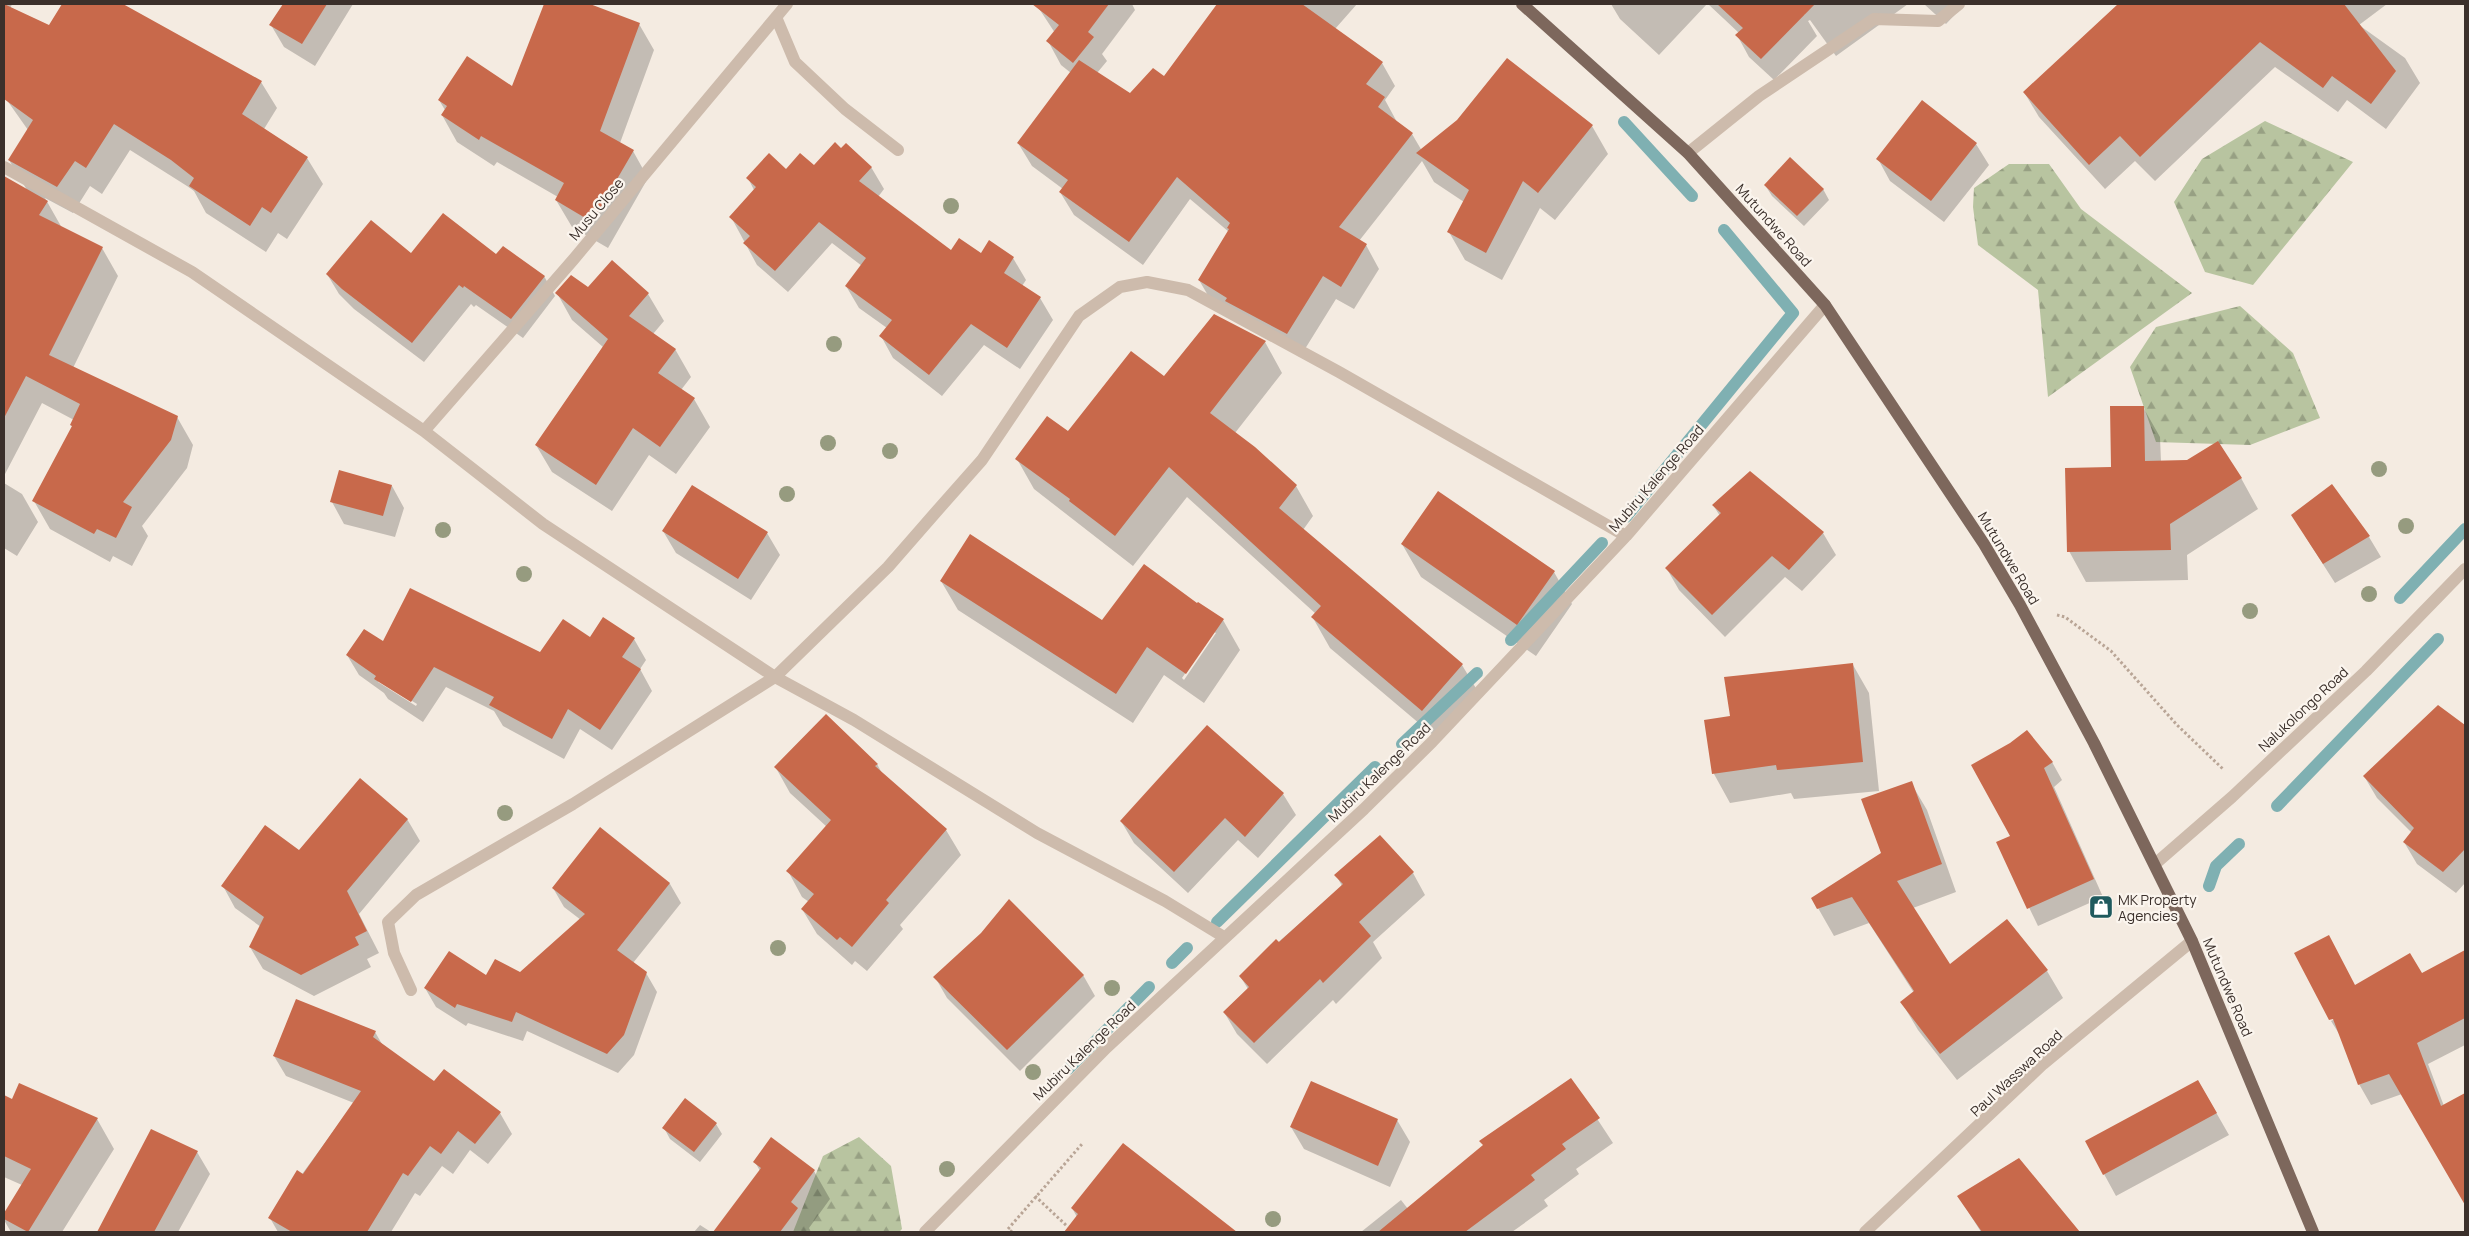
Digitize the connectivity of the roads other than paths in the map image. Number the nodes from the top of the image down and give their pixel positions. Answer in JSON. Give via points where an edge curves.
{"nodes":[{"id":1,"x":787,"y":4,"type":"edge"},
{"id":2,"x":1522,"y":4,"type":"edge"},
{"id":3,"x":1959,"y":4,"type":"edge"},
{"id":4,"x":776,"y":17,"type":"junction"},
{"id":5,"x":898,"y":150,"type":"dead end"},
{"id":6,"x":1688,"y":153,"type":"junction"},
{"id":7,"x":4,"y":167,"type":"edge"},
{"id":8,"x":1825,"y":305,"type":"junction"},
{"id":9,"x":424,"y":431,"type":"junction"},
{"id":10,"x":1626,"y":536,"type":"junction"},
{"id":11,"x":2465,"y":569,"type":"edge"},
{"id":12,"x":775,"y":676,"type":"junction"},
{"id":13,"x":2155,"y":864,"type":"junction"},
{"id":14,"x":1224,"y":937,"type":"junction"},
{"id":15,"x":2192,"y":941,"type":"junction"},
{"id":16,"x":411,"y":990,"type":"dead end"},
{"id":17,"x":924,"y":1232,"type":"edge"},
{"id":18,"x":1864,"y":1232,"type":"edge"},
{"id":19,"x":2313,"y":1232,"type":"edge"}],
"edges":[{"from":1,"to":4,"type":"street","name":"Musu Close"},
{"from":2,"to":6,"type":"main road","name":"Mutundwe Road"},
{"from":3,"to":6,"type":"street","via":[[1938,21],[1874,19],[1759,96]]},
{"from":4,"to":5,"type":"street","via":[[796,62],[845,109]]},
{"from":4,"to":9,"type":"street","name":"Musu Close","via":[[573,260]]},
{"from":6,"to":8,"type":"main road","name":"Mutundwe Road"},
{"from":7,"to":9,"type":"street","via":[[192,272]]},
{"from":8,"to":10,"type":"street","name":"Mubiru Kalenge Road"},
{"from":8,"to":13,"type":"main road","name":"Mutundwe Road","via":[[1984,544],[2094,743]]},
{"from":9,"to":12,"type":"street","via":[[544,524]]},
{"from":10,"to":12,"type":"street","via":[[1188,290],[1147,282],[1120,287],[1079,316],[982,460],[888,567]]},
{"from":10,"to":14,"type":"street","name":"Mubiru Kalenge Road","via":[[1432,742]]},
{"from":11,"to":13,"type":"street","name":"Nalukolongo Road","via":[[2366,670]]},
{"from":12,"to":14,"type":"street","via":[[854,720],[1037,833],[1165,901]]},
{"from":12,"to":16,"type":"street","via":[[581,799],[416,895],[400,908],[388,922],[394,953]]},
{"from":13,"to":15,"type":"main road","name":"Mutundwe Road"},
{"from":14,"to":17,"type":"street","name":"Mubiru Kalenge Road","via":[[1106,1048]]},
{"from":15,"to":18,"type":"street","name":"Paul Wasswa Road","via":[[2043,1064]]},
{"from":15,"to":19,"type":"main road","name":"Mutundwe Road"}]}
